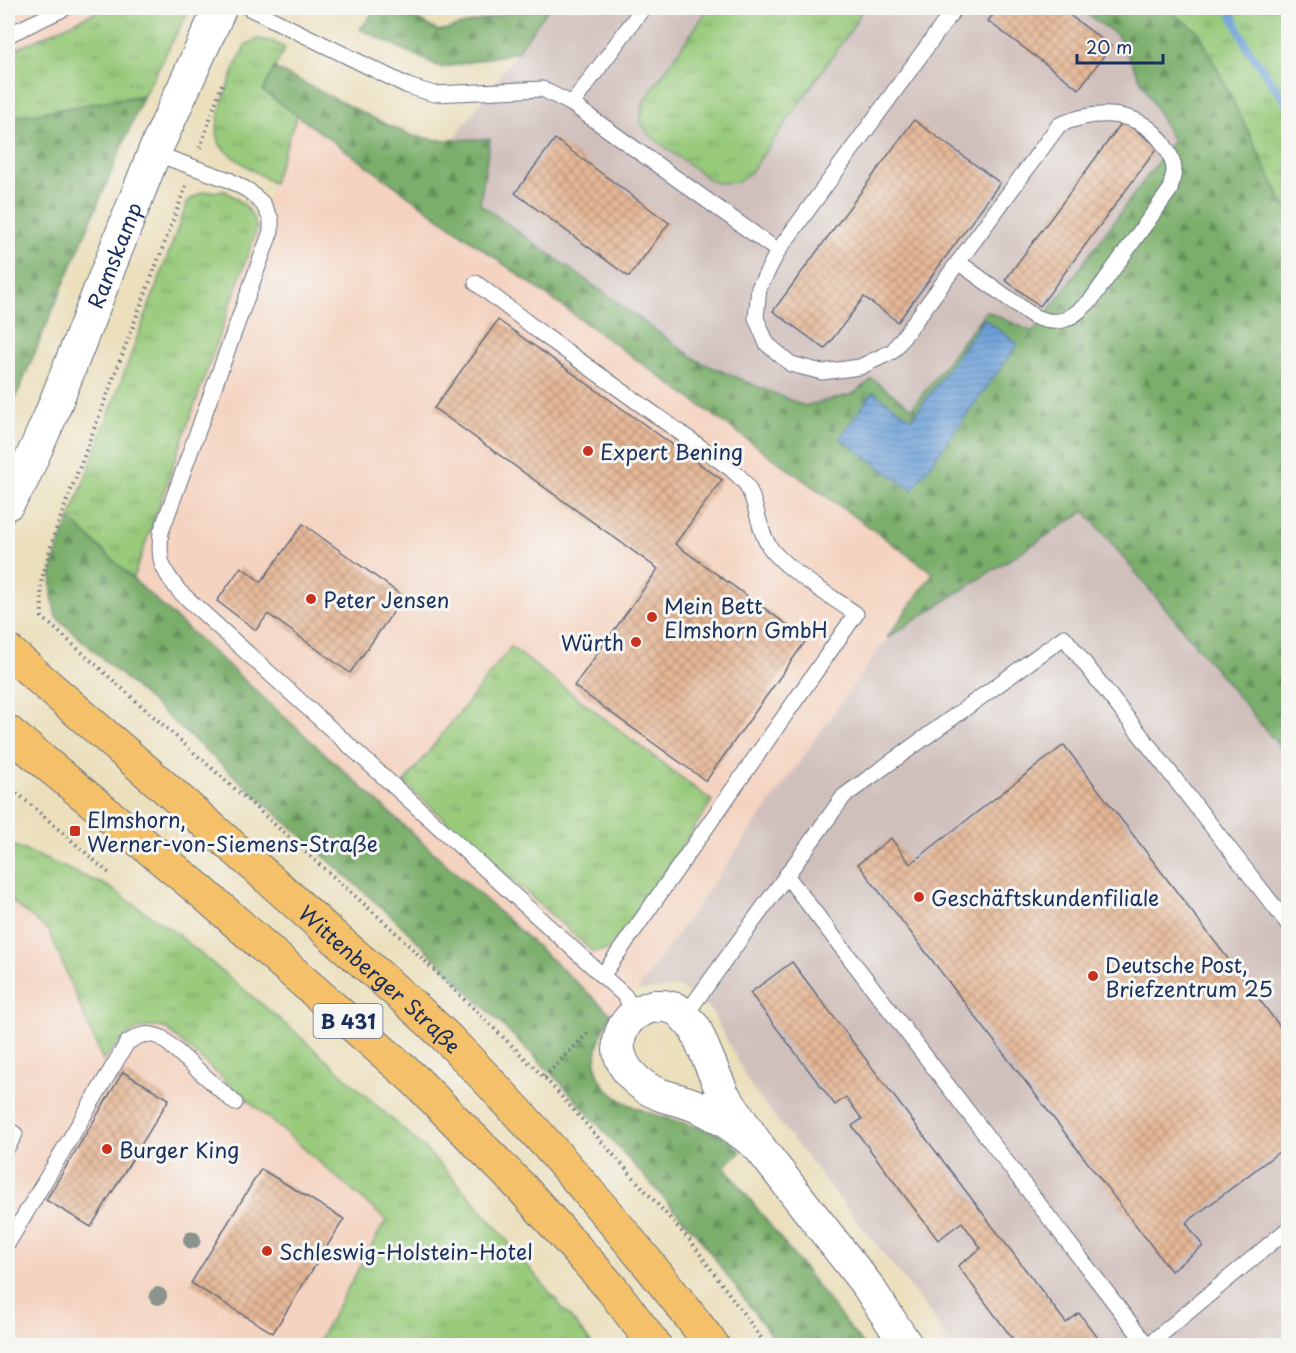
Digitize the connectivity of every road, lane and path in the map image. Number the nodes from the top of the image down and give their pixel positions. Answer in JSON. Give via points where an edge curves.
{"nodes":[{"id":1,"x":65,"y":8,"type":"edge"},
{"id":2,"x":220,"y":8,"type":"edge"},
{"id":3,"x":249,"y":8,"type":"edge"},
{"id":4,"x":643,"y":8,"type":"edge"},
{"id":5,"x":955,"y":8,"type":"edge"},
{"id":6,"x":8,"y":35,"type":"edge"},
{"id":7,"x":224,"y":80,"type":"dead end"},
{"id":8,"x":572,"y":104,"type":"junction"},
{"id":9,"x":154,"y":153,"type":"junction"},
{"id":10,"x":194,"y":166,"type":"junction"},
{"id":11,"x":778,"y":251,"type":"junction"},
{"id":12,"x":958,"y":262,"type":"junction"},
{"id":13,"x":476,"y":283,"type":"dead end"},
{"id":14,"x":8,"y":503,"type":"edge"},
{"id":15,"x":42,"y":617,"type":"dead end"},
{"id":16,"x":8,"y":651,"type":"edge"},
{"id":17,"x":8,"y":732,"type":"edge"},
{"id":18,"x":8,"y":785,"type":"edge"},
{"id":19,"x":111,"y":875,"type":"dead end"},
{"id":20,"x":786,"y":875,"type":"junction"},
{"id":21,"x":1288,"y":924,"type":"edge"},
{"id":22,"x":602,"y":976,"type":"junction"},
{"id":23,"x":635,"y":1012,"type":"junction"},
{"id":24,"x":684,"y":1017,"type":"junction"},
{"id":25,"x":235,"y":1103,"type":"dead end"},
{"id":26,"x":8,"y":1130,"type":"edge"},
{"id":27,"x":8,"y":1146,"type":"edge"},
{"id":28,"x":759,"y":1147,"type":"junction"},
{"id":29,"x":1288,"y":1230,"type":"edge"},
{"id":30,"x":8,"y":1243,"type":"edge"},
{"id":31,"x":1147,"y":1345,"type":"edge"},
{"id":32,"x":655,"y":1346,"type":"edge"},
{"id":33,"x":713,"y":1346,"type":"edge"},
{"id":34,"x":907,"y":1346,"type":"edge"}],
"edges":[{"from":1,"to":6,"type":"lane"},
{"from":2,"to":9,"type":"street","name":"Ramskamp"},
{"from":3,"to":8,"type":"lane","via":[[425,92],[542,89]]},
{"from":4,"to":8,"type":"lane"},
{"from":5,"to":11,"type":"lane"},
{"from":7,"to":10,"type":"path"},
{"from":8,"to":11,"type":"lane"},
{"from":9,"to":10,"type":"lane"},
{"from":9,"to":14,"type":"street","name":"Ramskamp","via":[[50,417]]},
{"from":10,"to":15,"type":"path","via":[[54,535],[41,582]]},
{"from":10,"to":22,"type":"lane","via":[[249,191],[271,219],[271,231],[161,532],[159,555],[167,576]]},
{"from":11,"to":12,"type":"lane","via":[[759,288],[756,318],[767,344],[791,364],[822,372],[860,367],[893,351]]},
{"from":12,"to":12,"type":"lane","via":[[1059,125],[1076,117],[1112,114],[1137,120],[1158,136],[1171,156],[1174,170],[1170,190],[1091,300],[1075,315],[1059,322],[1046,322]]},
{"from":13,"to":22,"type":"lane","via":[[731,469],[747,484],[770,548],[856,614]]},
{"from":16,"to":33,"type":"main road","name":"Wittenberger Straße","number":"B 431","via":[[240,851],[451,1042],[595,1199]]},
{"from":17,"to":32,"type":"main road","number":"B 431","via":[[202,892],[415,1080],[522,1188],[612,1289]]},
{"from":18,"to":19,"type":"path"},
{"from":20,"to":21,"type":"lane","via":[[844,796],[1064,636]]},
{"from":20,"to":24,"type":"lane"},
{"from":20,"to":31,"type":"lane"},
{"from":22,"to":23,"type":"lane","via":[[625,996]]},
{"from":23,"to":24,"type":"street","via":[[664,1006],[677,1009]]},
{"from":23,"to":28,"type":"street","via":[[621,1032],[619,1043],[620,1060],[630,1074],[646,1088],[723,1119]]},
{"from":24,"to":28,"type":"street","via":[[694,1028],[723,1095]]},
{"from":25,"to":30,"type":"lane","via":[[162,1038],[139,1034],[127,1044]]},
{"from":26,"to":27,"type":"lane","via":[[15,1134]]},
{"from":28,"to":34,"type":"street","via":[[867,1285]]},
{"from":29,"to":31,"type":"lane"}]}
